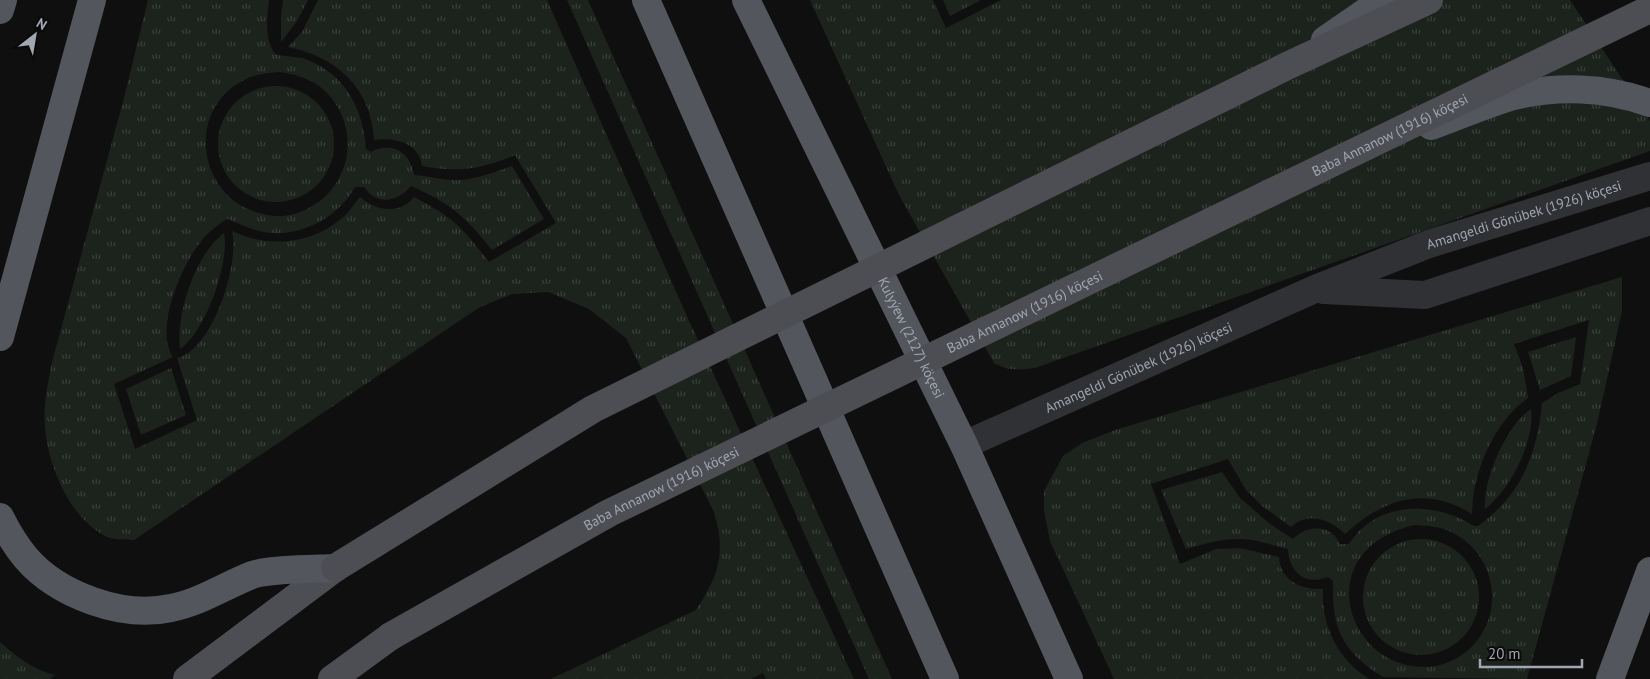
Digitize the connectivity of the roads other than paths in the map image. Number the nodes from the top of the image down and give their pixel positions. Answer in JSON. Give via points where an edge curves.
{"nodes":[{"id":1,"x":3,"y":0,"type":"edge"},
{"id":2,"x":92,"y":0,"type":"edge"},
{"id":3,"x":631,"y":0,"type":"edge"},
{"id":4,"x":646,"y":0,"type":"edge"},
{"id":5,"x":747,"y":0,"type":"edge"},
{"id":6,"x":1384,"y":0,"type":"edge"},
{"id":7,"x":1428,"y":0,"type":"edge"},
{"id":8,"x":1650,"y":9,"type":"edge"},
{"id":9,"x":0,"y":10,"type":"edge"},
{"id":10,"x":673,"y":61,"type":"junction"},
{"id":11,"x":1289,"y":65,"type":"junction"},
{"id":12,"x":1650,"y":103,"type":"edge"},
{"id":13,"x":1335,"y":161,"type":"junction"},
{"id":14,"x":1650,"y":176,"type":"edge"},
{"id":15,"x":1650,"y":221,"type":"edge"},
{"id":16,"x":1315,"y":290,"type":"junction"},
{"id":17,"x":0,"y":337,"type":"edge"},
{"id":18,"x":964,"y":445,"type":"junction"},
{"id":19,"x":0,"y":517,"type":"edge"},
{"id":20,"x":335,"y":568,"type":"junction"},
{"id":21,"x":1650,"y":571,"type":"edge"},
{"id":22,"x":187,"y":679,"type":"edge"},
{"id":23,"x":332,"y":679,"type":"edge"},
{"id":24,"x":945,"y":679,"type":"edge"},
{"id":25,"x":1069,"y":679,"type":"edge"},
{"id":26,"x":1610,"y":679,"type":"edge"}],
"edges":[{"from":1,"to":9,"type":"highway"},
{"from":2,"to":17,"type":"highway"},
{"from":3,"to":10,"type":"highway"},
{"from":4,"to":10,"type":"highway"},
{"from":5,"to":18,"type":"highway","name":"Kulyýew (2127) köçesi"},
{"from":6,"to":11,"type":"highway","bridge":true},
{"from":7,"to":11,"type":"main road","bridge":true},
{"from":8,"to":13,"type":"main road","name":"Baba Annanow (1916) köçesi","bridge":true},
{"from":10,"to":24,"type":"highway"},
{"from":11,"to":20,"type":"main road","bridge":true,"via":[[593,410]]},
{"from":12,"to":13,"type":"highway","bridge":true,"via":[[1624,94],[1590,90],[1560,90],[1511,97]]},
{"from":13,"to":23,"type":"main road","name":"Baba Annanow (1916) köçesi","bridge":true,"via":[[609,513],[391,636]]},
{"from":14,"to":16,"type":"street","name":"Amangeldi Gönübek (1926) köçesi","via":[[1429,244]]},
{"from":15,"to":16,"type":"street","name":"Amangeldi Gönübek (1926) köçesi","via":[[1425,295]]},
{"from":16,"to":18,"type":"street","name":"Amangeldi Gönübek (1926) köçesi"},
{"from":18,"to":25,"type":"highway","name":"Kulyýew (2127) köçesi"},
{"from":19,"to":20,"type":"highway","via":[[26,559],[47,577],[84,598],[110,607],[169,609],[203,599],[253,575]]},
{"from":20,"to":22,"type":"main road"},
{"from":21,"to":26,"type":"highway"}]}
